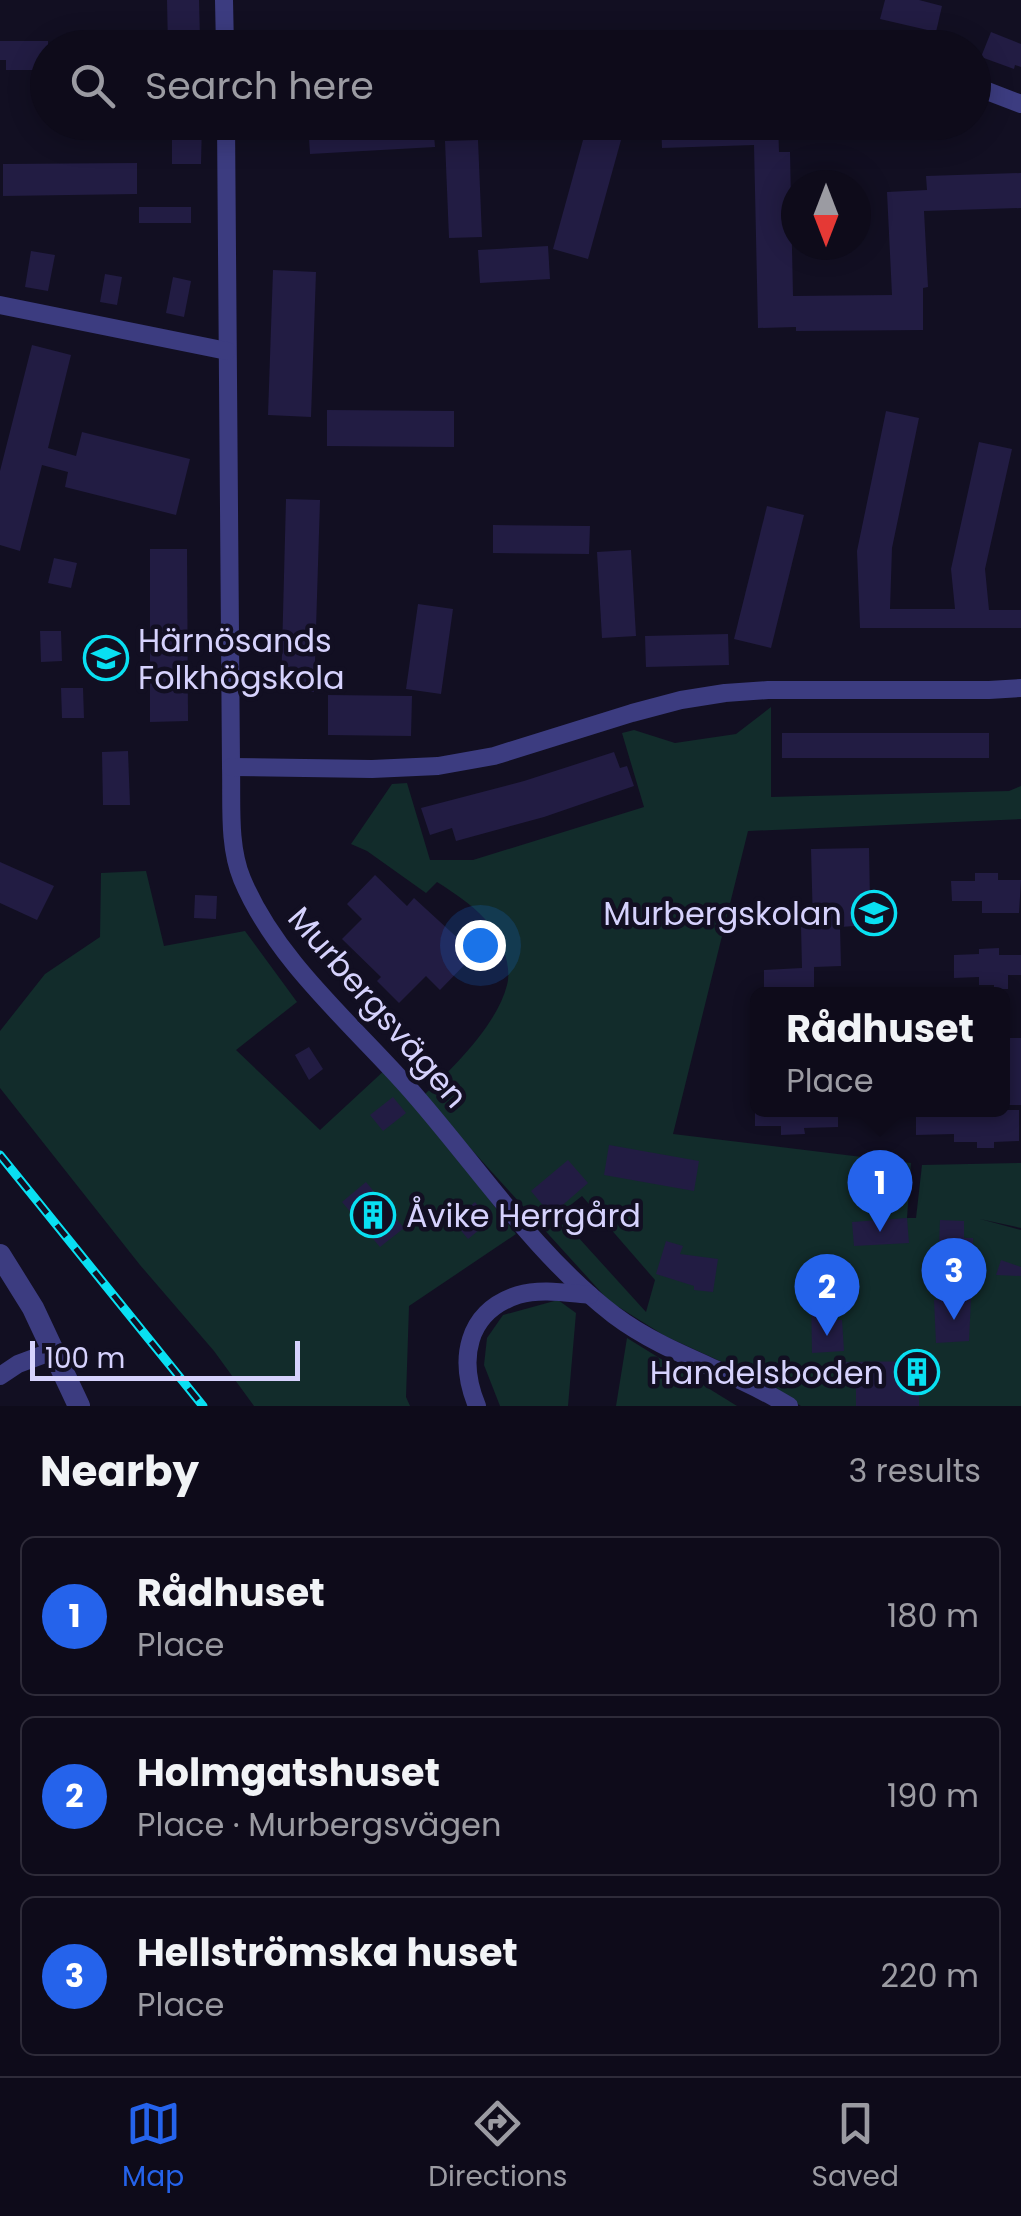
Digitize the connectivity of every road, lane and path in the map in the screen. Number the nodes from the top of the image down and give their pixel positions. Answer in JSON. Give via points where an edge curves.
{"nodes":[{"id":1,"x":224,"y":0,"type":"edge"},
{"id":2,"x":225,"y":30,"type":"edge"},
{"id":3,"x":991,"y":93,"type":"edge"},
{"id":4,"x":1021,"y":104,"type":"edge"},
{"id":5,"x":226,"y":140,"type":"edge"},
{"id":6,"x":0,"y":305,"type":"edge"},
{"id":7,"x":227,"y":351,"type":"junction"},
{"id":8,"x":1021,"y":688,"type":"edge"},
{"id":9,"x":231,"y":767,"type":"junction"},
{"id":10,"x":0,"y":1255,"type":"edge"},
{"id":11,"x":590,"y":1295,"type":"junction"},
{"id":12,"x":54,"y":1350,"type":"junction"},
{"id":13,"x":0,"y":1376,"type":"edge"},
{"id":14,"x":79,"y":1406,"type":"edge"},
{"id":15,"x":476,"y":1406,"type":"edge"},
{"id":16,"x":789,"y":1406,"type":"edge"}],
"edges":[{"from":1,"to":2,"type":"street"},
{"from":3,"to":4,"type":"street"},
{"from":5,"to":7,"type":"street","name":"Murbergsvägen"},
{"from":6,"to":7,"type":"street"},
{"from":7,"to":9,"type":"street","name":"Murbergsvägen"},
{"from":8,"to":9,"type":"street","via":[[725,693],[438,766]]},
{"from":9,"to":11,"type":"street","name":"Murbergsvägen","via":[[233,844],[255,908],[300,970],[559,1268]]},
{"from":10,"to":12,"type":"street"},
{"from":11,"to":15,"type":"street","via":[[521,1294],[482,1318],[467,1356]]},
{"from":11,"to":16,"type":"street","name":"Murbergsvägen","via":[[638,1330]]},
{"from":12,"to":13,"type":"street"},
{"from":12,"to":14,"type":"street"}]}
